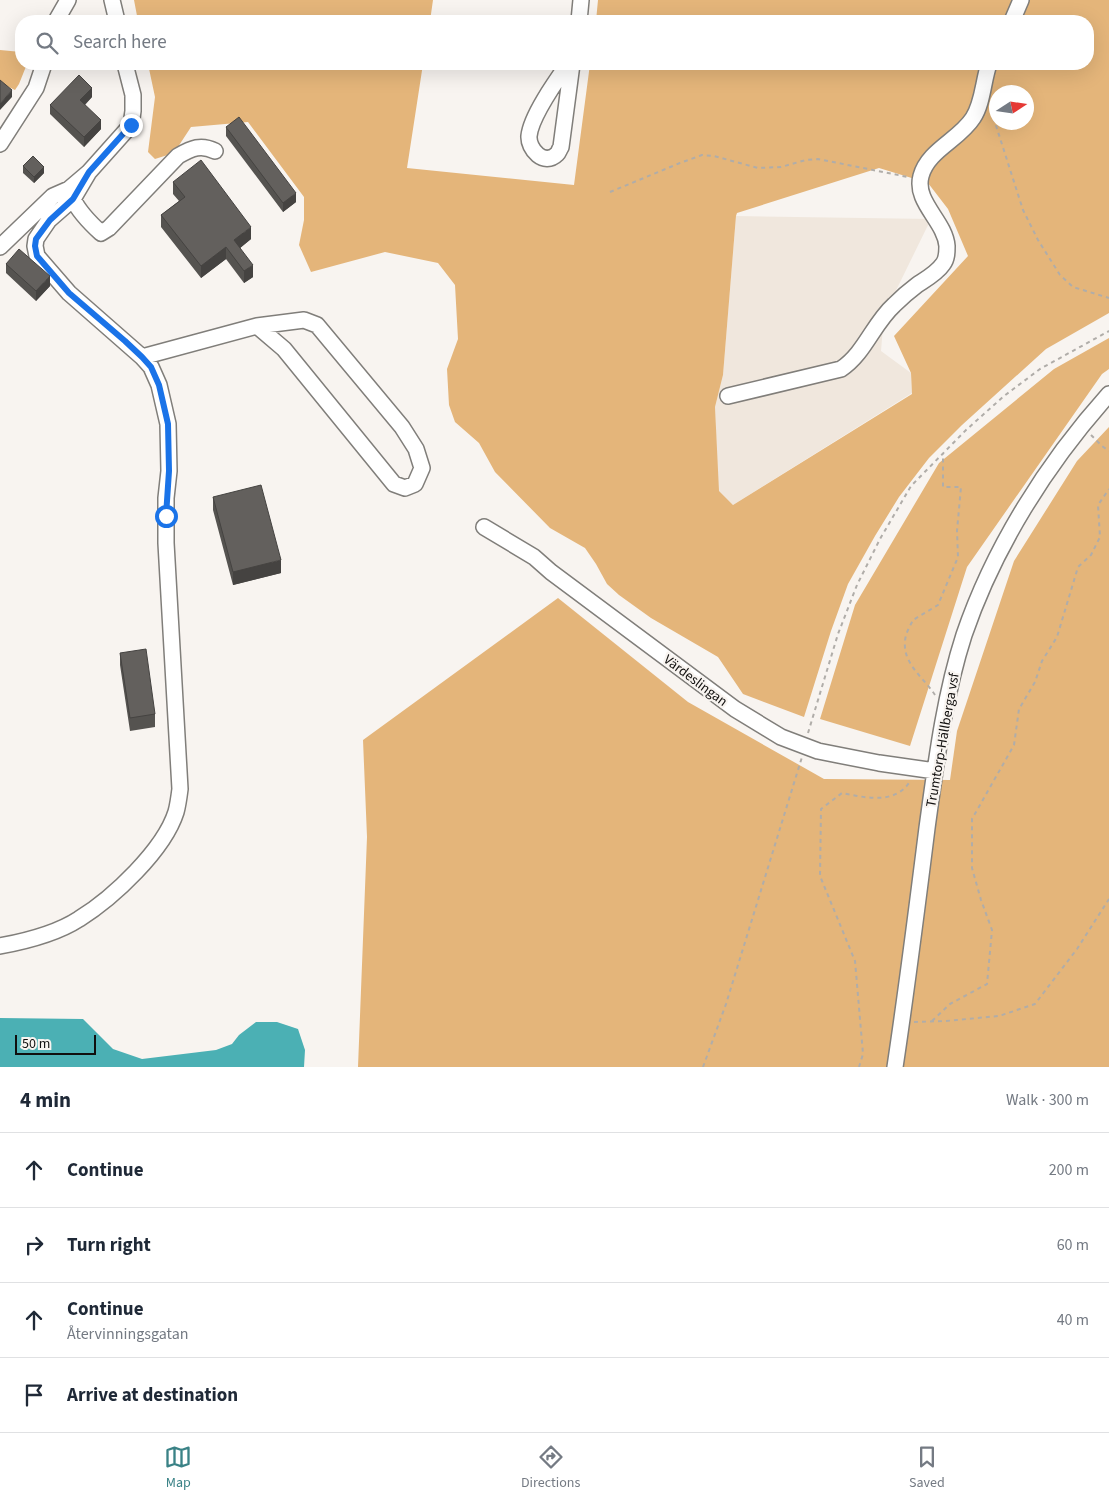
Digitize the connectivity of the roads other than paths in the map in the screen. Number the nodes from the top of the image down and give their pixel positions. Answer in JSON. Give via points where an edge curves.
{"nodes":[{"id":1,"x":68,"y":0,"type":"edge"},
{"id":2,"x":112,"y":0,"type":"edge"},
{"id":3,"x":580,"y":0,"type":"edge"},
{"id":4,"x":1021,"y":0,"type":"edge"},
{"id":5,"x":59,"y":15,"type":"edge"},
{"id":6,"x":116,"y":15,"type":"edge"},
{"id":7,"x":579,"y":15,"type":"edge"},
{"id":8,"x":1015,"y":15,"type":"edge"},
{"id":9,"x":42,"y":70,"type":"edge"},
{"id":10,"x":127,"y":70,"type":"edge"},
{"id":11,"x":564,"y":70,"type":"edge"},
{"id":12,"x":571,"y":70,"type":"edge"},
{"id":13,"x":987,"y":70,"type":"edge"},
{"id":14,"x":0,"y":144,"type":"edge"},
{"id":15,"x":216,"y":151,"type":"dead end"},
{"id":16,"x":71,"y":194,"type":"junction"},
{"id":17,"x":0,"y":247,"type":"edge"},
{"id":18,"x":257,"y":326,"type":"junction"},
{"id":19,"x":142,"y":357,"type":"junction"},
{"id":20,"x":1109,"y":394,"type":"edge"},
{"id":21,"x":728,"y":396,"type":"dead end"},
{"id":22,"x":484,"y":527,"type":"dead end"},
{"id":23,"x":935,"y":771,"type":"junction"},
{"id":24,"x":0,"y":946,"type":"edge"},
{"id":25,"x":895,"y":1067,"type":"edge"}],
"edges":[{"from":1,"to":5,"type":"street"},
{"from":2,"to":6,"type":"street"},
{"from":3,"to":7,"type":"street"},
{"from":4,"to":8,"type":"street"},
{"from":9,"to":14,"type":"street","via":[[36,88]]},
{"from":10,"to":16,"type":"street","via":[[133,95],[131,125]]},
{"from":11,"to":12,"type":"street","via":[[531,126],[530,146],[542,157],[550,158],[561,147]]},
{"from":13,"to":21,"type":"street","via":[[975,116],[929,160],[920,180],[924,200],[945,234],[947,255],[943,264],[892,306],[852,362],[841,369]]},
{"from":15,"to":16,"type":"street","via":[[200,147],[178,156],[101,233],[76,206]]},
{"from":16,"to":17,"type":"street","via":[[53,196]]},
{"from":16,"to":19,"type":"street","via":[[36,239],[37,256],[69,293]]},
{"from":18,"to":18,"type":"street","via":[[284,349],[394,484],[405,488],[415,484],[422,468],[416,448],[402,426],[317,325],[304,320]]},
{"from":18,"to":19,"type":"street"},
{"from":19,"to":24,"type":"street","via":[[151,367],[159,385],[168,424],[166,543],[180,790],[177,807],[161,840],[108,898],[78,920],[45,935]]},
{"from":20,"to":23,"type":"street","name":"Trumtorp-Hällberga vsf","via":[[1050,467],[1022,512],[980,593],[953,676]]},
{"from":22,"to":23,"type":"street","name":"Värdeslingan","via":[[534,557],[735,709],[781,738],[818,751]]},
{"from":23,"to":25,"type":"street","name":"Trumtorp-Hällberga vsf"}]}
